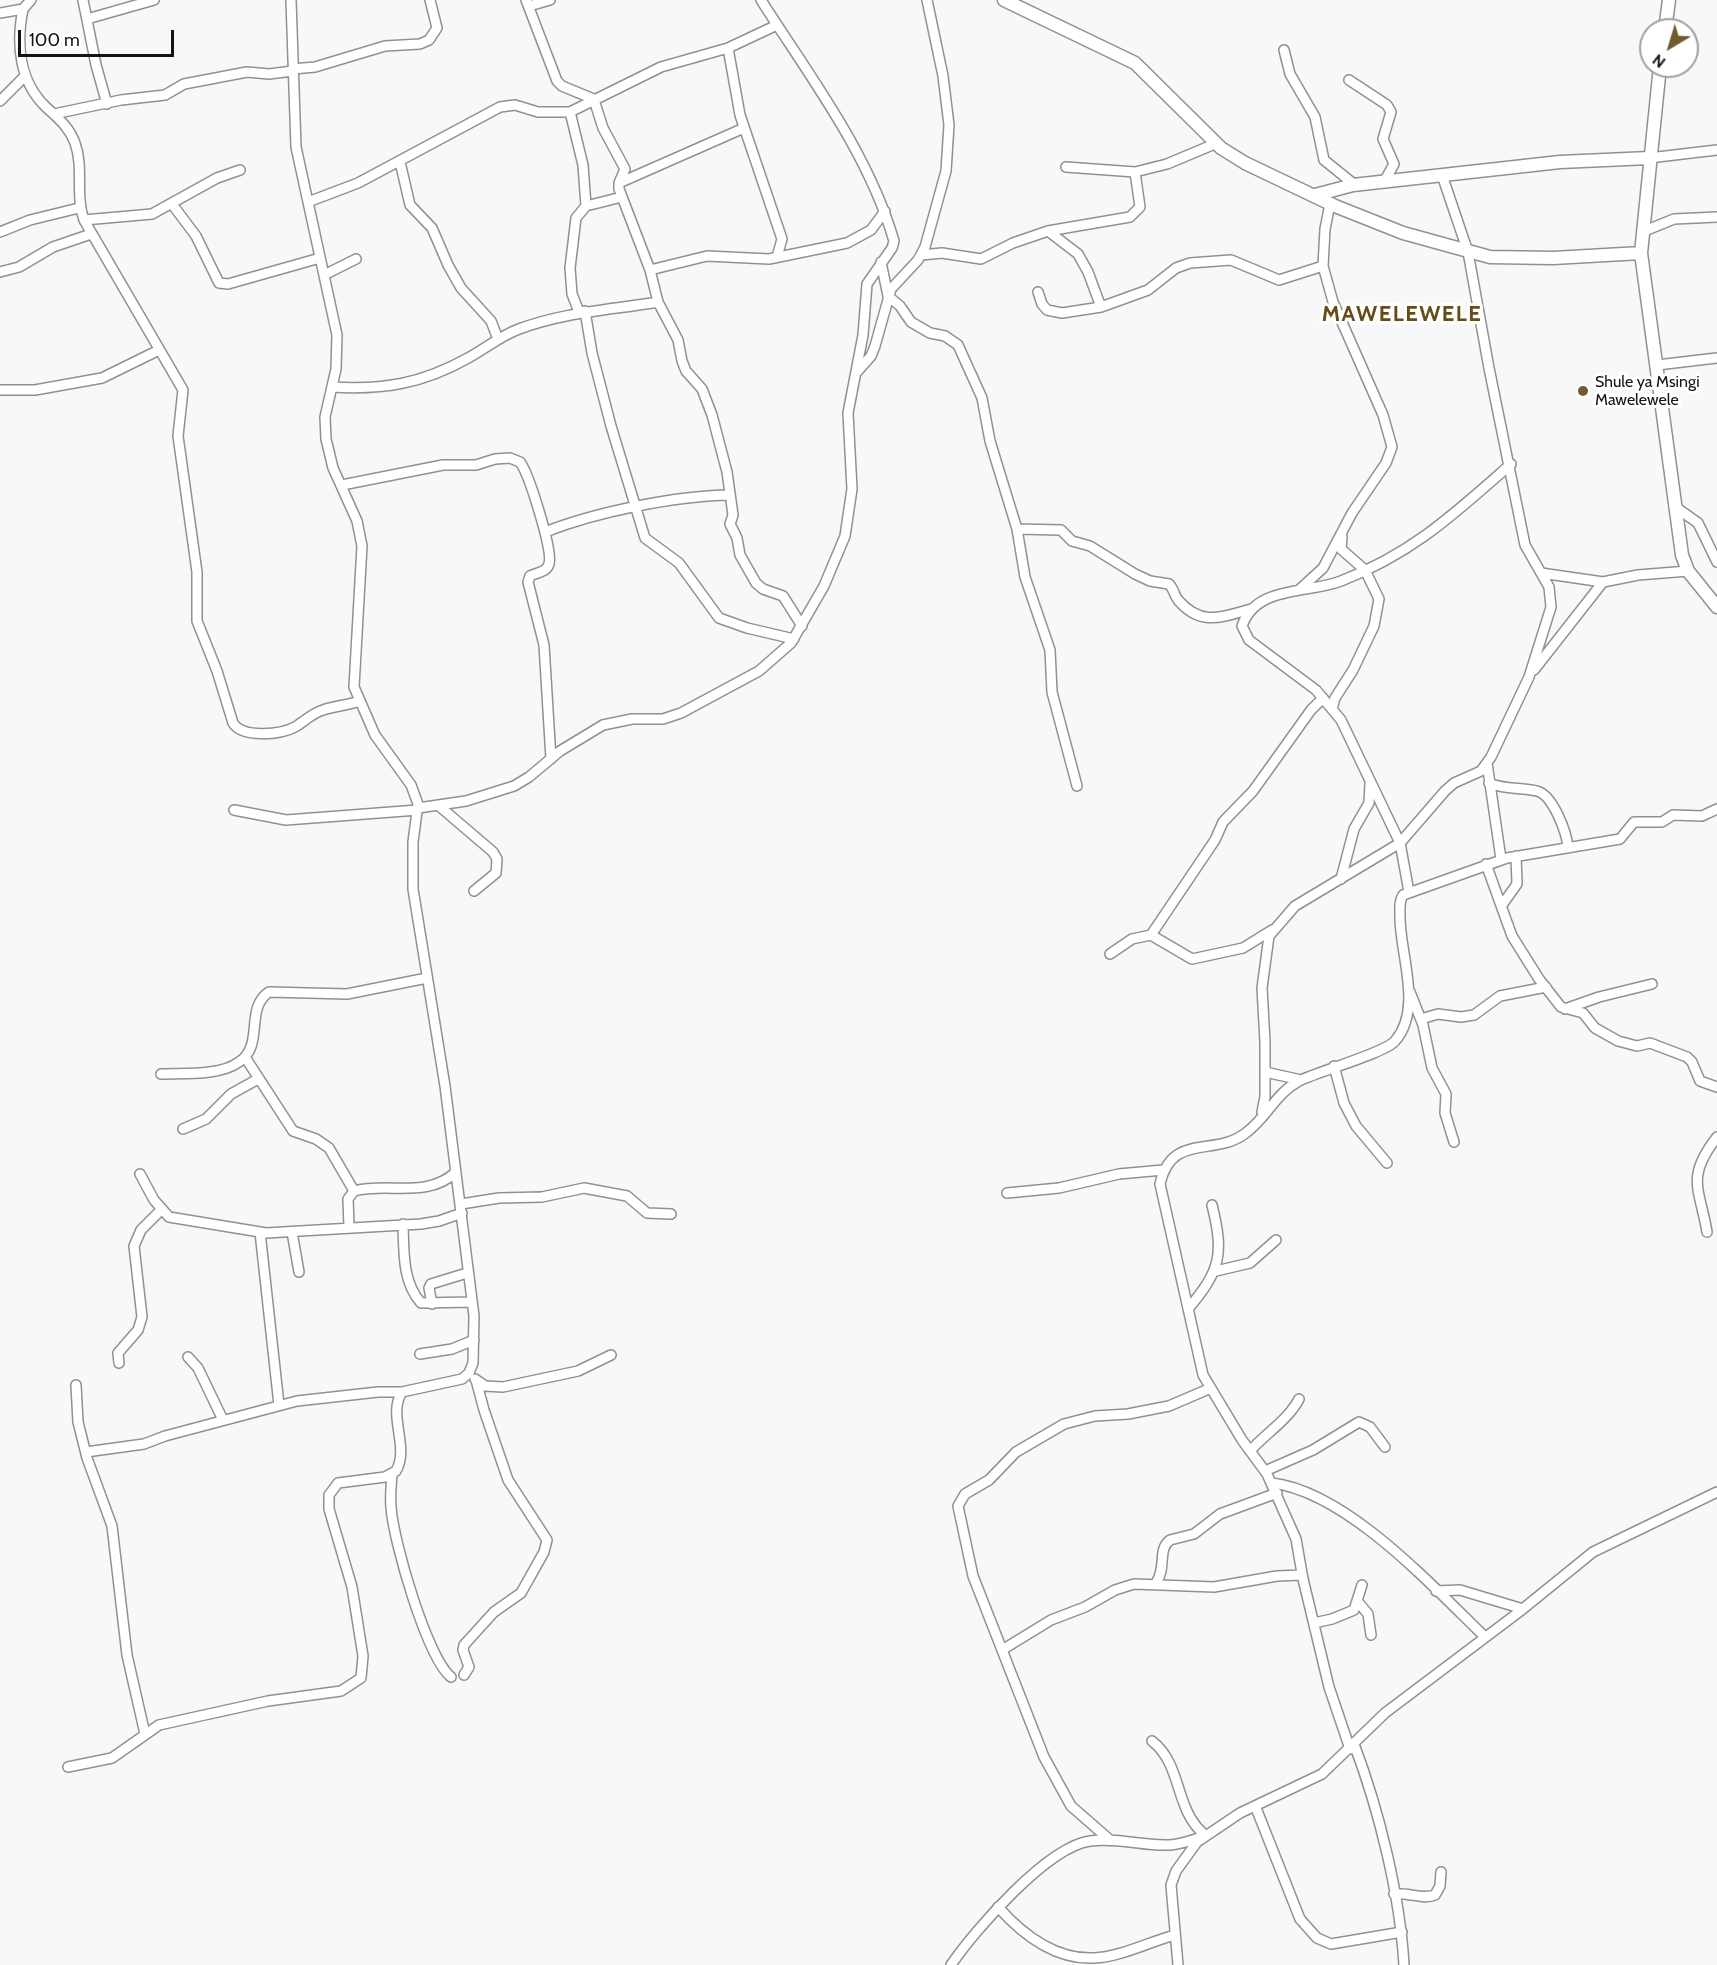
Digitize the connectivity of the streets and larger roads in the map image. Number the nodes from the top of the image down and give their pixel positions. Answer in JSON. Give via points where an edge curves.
{"nodes":[{"id":1,"x":31,"y":0,"type":"edge"},
{"id":2,"x":83,"y":0,"type":"edge"},
{"id":3,"x":291,"y":0,"type":"edge"},
{"id":4,"x":430,"y":0,"type":"edge"},
{"id":5,"x":550,"y":0,"type":"edge"},
{"id":6,"x":761,"y":0,"type":"edge"},
{"id":7,"x":927,"y":0,"type":"edge"},
{"id":8,"x":1004,"y":0,"type":"edge"},
{"id":9,"x":1670,"y":0,"type":"edge"},
{"id":10,"x":150,"y":1,"type":"edge"},
{"id":11,"x":527,"y":3,"type":"edge"},
{"id":12,"x":19,"y":6,"type":"edge"},
{"id":13,"x":0,"y":13,"type":"edge"},
{"id":14,"x":1667,"y":18,"type":"edge"},
{"id":15,"x":87,"y":19,"type":"junction"},
{"id":16,"x":777,"y":25,"type":"junction"},
{"id":17,"x":728,"y":48,"type":"junction"},
{"id":18,"x":1284,"y":50,"type":"dead end"},
{"id":19,"x":293,"y":70,"type":"junction"},
{"id":20,"x":25,"y":76,"type":"junction"},
{"id":21,"x":1659,"y":78,"type":"edge"},
{"id":22,"x":1350,"y":80,"type":"dead end"},
{"id":23,"x":595,"y":100,"type":"junction"},
{"id":24,"x":0,"y":101,"type":"edge"},
{"id":25,"x":108,"y":104,"type":"junction"},
{"id":26,"x":570,"y":112,"type":"junction"},
{"id":27,"x":54,"y":114,"type":"junction"},
{"id":28,"x":744,"y":128,"type":"junction"},
{"id":29,"x":1217,"y":143,"type":"junction"},
{"id":30,"x":1717,"y":150,"type":"edge"},
{"id":31,"x":1649,"y":158,"type":"junction"},
{"id":32,"x":400,"y":162,"type":"junction"},
{"id":33,"x":1066,"y":167,"type":"dead end"},
{"id":34,"x":240,"y":170,"type":"dead end"},
{"id":35,"x":1135,"y":172,"type":"junction"},
{"id":36,"x":1442,"y":176,"type":"junction"},
{"id":37,"x":1384,"y":182,"type":"junction"},
{"id":38,"x":619,"y":183,"type":"junction"},
{"id":39,"x":1354,"y":185,"type":"junction"},
{"id":40,"x":1315,"y":195,"type":"junction"},
{"id":41,"x":622,"y":197,"type":"junction"},
{"id":42,"x":308,"y":202,"type":"junction"},
{"id":43,"x":172,"y":204,"type":"junction"},
{"id":44,"x":1330,"y":204,"type":"junction"},
{"id":45,"x":586,"y":206,"type":"junction"},
{"id":46,"x":79,"y":208,"type":"junction"},
{"id":47,"x":885,"y":211,"type":"junction"},
{"id":48,"x":1717,"y":217,"type":"edge"},
{"id":49,"x":84,"y":220,"type":"junction"},
{"id":50,"x":1048,"y":231,"type":"junction"},
{"id":51,"x":0,"y":232,"type":"edge"},
{"id":52,"x":1642,"y":232,"type":"junction"},
{"id":53,"x":91,"y":234,"type":"junction"},
{"id":54,"x":1468,"y":252,"type":"junction"},
{"id":55,"x":1641,"y":253,"type":"junction"},
{"id":56,"x":921,"y":255,"type":"junction"},
{"id":57,"x":777,"y":257,"type":"junction"},
{"id":58,"x":320,"y":258,"type":"junction"},
{"id":59,"x":356,"y":259,"type":"dead end"},
{"id":60,"x":881,"y":262,"type":"junction"},
{"id":61,"x":1323,"y":266,"type":"junction"},
{"id":62,"x":650,"y":270,"type":"junction"},
{"id":63,"x":0,"y":272,"type":"edge"},
{"id":64,"x":324,"y":275,"type":"junction"},
{"id":65,"x":1038,"y":292,"type":"dead end"},
{"id":66,"x":888,"y":296,"type":"junction"},
{"id":67,"x":658,"y":302,"type":"junction"},
{"id":68,"x":1101,"y":307,"type":"junction"},
{"id":69,"x":582,"y":312,"type":"junction"},
{"id":70,"x":498,"y":339,"type":"junction"},
{"id":71,"x":159,"y":350,"type":"junction"},
{"id":72,"x":1717,"y":358,"type":"edge"},
{"id":73,"x":1657,"y":365,"type":"junction"},
{"id":74,"x":856,"y":373,"type":"junction"},
{"id":75,"x":332,"y":387,"type":"junction"},
{"id":76,"x":0,"y":390,"type":"edge"},
{"id":77,"x":1511,"y":464,"type":"junction"},
{"id":78,"x":342,"y":485,"type":"junction"},
{"id":79,"x":729,"y":495,"type":"junction"},
{"id":80,"x":1674,"y":506,"type":"junction"},
{"id":81,"x":635,"y":508,"type":"junction"},
{"id":82,"x":1017,"y":528,"type":"junction"},
{"id":83,"x":545,"y":532,"type":"junction"},
{"id":84,"x":1342,"y":535,"type":"junction"},
{"id":85,"x":1717,"y":562,"type":"edge"},
{"id":86,"x":1365,"y":570,"type":"junction"},
{"id":87,"x":1688,"y":571,"type":"junction"},
{"id":88,"x":1541,"y":573,"type":"junction"},
{"id":89,"x":1603,"y":582,"type":"junction"},
{"id":90,"x":1299,"y":590,"type":"junction"},
{"id":91,"x":1717,"y":607,"type":"edge"},
{"id":92,"x":1254,"y":609,"type":"junction"},
{"id":93,"x":802,"y":626,"type":"junction"},
{"id":94,"x":794,"y":639,"type":"junction"},
{"id":95,"x":1529,"y":677,"type":"junction"},
{"id":96,"x":1323,"y":698,"type":"junction"},
{"id":97,"x":360,"y":701,"type":"junction"},
{"id":98,"x":1332,"y":710,"type":"junction"},
{"id":99,"x":551,"y":759,"type":"junction"},
{"id":100,"x":1487,"y":763,"type":"junction"},
{"id":101,"x":1370,"y":780,"type":"junction"},
{"id":102,"x":1489,"y":783,"type":"junction"},
{"id":103,"x":1077,"y":786,"type":"dead end"},
{"id":104,"x":438,"y":805,"type":"junction"},
{"id":105,"x":418,"y":809,"type":"junction"},
{"id":106,"x":1717,"y":809,"type":"edge"},
{"id":107,"x":234,"y":810,"type":"dead end"},
{"id":108,"x":1400,"y":843,"type":"junction"},
{"id":109,"x":1568,"y":848,"type":"junction"},
{"id":110,"x":1516,"y":856,"type":"junction"},
{"id":111,"x":1501,"y":860,"type":"junction"},
{"id":112,"x":1486,"y":864,"type":"junction"},
{"id":113,"x":1341,"y":879,"type":"junction"},
{"id":114,"x":474,"y":891,"type":"dead end"},
{"id":115,"x":1408,"y":892,"type":"junction"},
{"id":116,"x":1502,"y":904,"type":"junction"},
{"id":117,"x":1276,"y":927,"type":"junction"},
{"id":118,"x":1151,"y":936,"type":"junction"},
{"id":119,"x":1110,"y":954,"type":"dead end"},
{"id":120,"x":428,"y":978,"type":"junction"},
{"id":121,"x":1652,"y":984,"type":"dead end"},
{"id":122,"x":1546,"y":987,"type":"junction"},
{"id":123,"x":1409,"y":989,"type":"junction"},
{"id":124,"x":1565,"y":1009,"type":"junction"},
{"id":125,"x":1421,"y":1019,"type":"junction"},
{"id":126,"x":245,"y":1057,"type":"junction"},
{"id":127,"x":1334,"y":1066,"type":"junction"},
{"id":128,"x":1265,"y":1072,"type":"junction"},
{"id":129,"x":161,"y":1074,"type":"dead end"},
{"id":130,"x":258,"y":1079,"type":"junction"},
{"id":131,"x":1301,"y":1080,"type":"junction"},
{"id":132,"x":1717,"y":1087,"type":"edge"},
{"id":133,"x":1262,"y":1116,"type":"junction"},
{"id":134,"x":183,"y":1129,"type":"dead end"},
{"id":135,"x":1717,"y":1137,"type":"edge"},
{"id":136,"x":1454,"y":1142,"type":"dead end"},
{"id":137,"x":1387,"y":1164,"type":"dead end"},
{"id":138,"x":1163,"y":1170,"type":"junction"},
{"id":139,"x":456,"y":1172,"type":"junction"},
{"id":140,"x":140,"y":1174,"type":"dead end"},
{"id":141,"x":354,"y":1191,"type":"junction"},
{"id":142,"x":1006,"y":1193,"type":"dead end"},
{"id":143,"x":1212,"y":1205,"type":"dead end"},
{"id":144,"x":462,"y":1209,"type":"junction"},
{"id":145,"x":160,"y":1210,"type":"junction"},
{"id":146,"x":671,"y":1214,"type":"dead end"},
{"id":147,"x":403,"y":1224,"type":"junction"},
{"id":148,"x":349,"y":1227,"type":"junction"},
{"id":149,"x":260,"y":1232,"type":"junction"},
{"id":150,"x":292,"y":1232,"type":"junction"},
{"id":151,"x":1707,"y":1232,"type":"dead end"},
{"id":152,"x":1276,"y":1240,"type":"dead end"},
{"id":153,"x":1216,"y":1271,"type":"junction"},
{"id":154,"x":298,"y":1272,"type":"dead end"},
{"id":155,"x":467,"y":1273,"type":"junction"},
{"id":156,"x":472,"y":1302,"type":"junction"},
{"id":157,"x":432,"y":1304,"type":"junction"},
{"id":158,"x":1188,"y":1309,"type":"junction"},
{"id":159,"x":474,"y":1340,"type":"junction"},
{"id":160,"x":420,"y":1354,"type":"dead end"},
{"id":161,"x":611,"y":1355,"type":"dead end"},
{"id":162,"x":188,"y":1357,"type":"dead end"},
{"id":163,"x":119,"y":1363,"type":"dead end"},
{"id":164,"x":469,"y":1373,"type":"junction"},
{"id":165,"x":477,"y":1380,"type":"junction"},
{"id":166,"x":76,"y":1385,"type":"dead end"},
{"id":167,"x":1211,"y":1388,"type":"junction"},
{"id":168,"x":402,"y":1392,"type":"junction"},
{"id":169,"x":1299,"y":1399,"type":"dead end"},
{"id":170,"x":279,"y":1405,"type":"junction"},
{"id":171,"x":224,"y":1420,"type":"junction"},
{"id":172,"x":1385,"y":1447,"type":"dead end"},
{"id":173,"x":1250,"y":1451,"type":"junction"},
{"id":174,"x":86,"y":1452,"type":"junction"},
{"id":175,"x":1265,"y":1471,"type":"junction"},
{"id":176,"x":392,"y":1475,"type":"junction"},
{"id":177,"x":1272,"y":1483,"type":"junction"},
{"id":178,"x":1717,"y":1492,"type":"edge"},
{"id":179,"x":1276,"y":1493,"type":"junction"},
{"id":180,"x":1302,"y":1575,"type":"junction"},
{"id":181,"x":1156,"y":1584,"type":"junction"},
{"id":182,"x":1362,"y":1585,"type":"dead end"},
{"id":183,"x":1436,"y":1591,"type":"junction"},
{"id":184,"x":1358,"y":1602,"type":"junction"},
{"id":185,"x":1523,"y":1609,"type":"junction"},
{"id":186,"x":1314,"y":1623,"type":"junction"},
{"id":187,"x":1371,"y":1635,"type":"dead end"},
{"id":188,"x":1485,"y":1637,"type":"junction"},
{"id":189,"x":1002,"y":1650,"type":"junction"},
{"id":190,"x":464,"y":1675,"type":"dead end"},
{"id":191,"x":451,"y":1677,"type":"dead end"},
{"id":192,"x":146,"y":1734,"type":"junction"},
{"id":193,"x":1152,"y":1741,"type":"dead end"},
{"id":194,"x":1352,"y":1746,"type":"junction"},
{"id":195,"x":68,"y":1767,"type":"dead end"},
{"id":196,"x":1256,"y":1808,"type":"junction"},
{"id":197,"x":1203,"y":1836,"type":"junction"},
{"id":198,"x":1110,"y":1840,"type":"junction"},
{"id":199,"x":1441,"y":1872,"type":"dead end"},
{"id":200,"x":1394,"y":1894,"type":"junction"},
{"id":201,"x":998,"y":1907,"type":"junction"},
{"id":202,"x":1402,"y":1932,"type":"junction"},
{"id":203,"x":1175,"y":1935,"type":"junction"},
{"id":204,"x":951,"y":1965,"type":"edge"},
{"id":205,"x":1178,"y":1965,"type":"edge"},
{"id":206,"x":1404,"y":1965,"type":"edge"}],
"edges":[{"from":1,"to":12,"type":"street"},
{"from":2,"to":15,"type":"street"},
{"from":3,"to":19,"type":"street"},
{"from":4,"to":19,"type":"street","via":[[437,28],[429,40],[385,46]]},
{"from":5,"to":11,"type":"street"},
{"from":6,"to":16,"type":"street"},
{"from":7,"to":56,"type":"street","via":[[943,76],[949,151],[932,231]]},
{"from":8,"to":29,"type":"street","via":[[1135,63]]},
{"from":9,"to":14,"type":"street"},
{"from":10,"to":15,"type":"street"},
{"from":11,"to":23,"type":"street","via":[[557,81],[562,87]]},
{"from":12,"to":13,"type":"street"},
{"from":12,"to":20,"type":"street"},
{"from":15,"to":25,"type":"street"},
{"from":16,"to":17,"type":"street"},
{"from":16,"to":47,"type":"street","via":[[825,95]]},
{"from":17,"to":23,"type":"street","via":[[661,67]]},
{"from":17,"to":28,"type":"street"},
{"from":18,"to":39,"type":"street","via":[[1290,74],[1315,117],[1324,160]]},
{"from":19,"to":25,"type":"street","via":[[248,72],[184,84],[165,95]]},
{"from":19,"to":42,"type":"street","via":[[296,147]]},
{"from":20,"to":24,"type":"street"},
{"from":20,"to":27,"type":"street","via":[[37,98]]},
{"from":21,"to":31,"type":"street"},
{"from":22,"to":37,"type":"street","via":[[1387,105],[1391,112],[1383,139],[1394,164]]},
{"from":23,"to":26,"type":"street"},
{"from":23,"to":38,"type":"street","via":[[603,128],[625,169]]},
{"from":25,"to":27,"type":"street"},
{"from":26,"to":32,"type":"street","via":[[538,112],[515,105],[500,107]]},
{"from":26,"to":45,"type":"street","via":[[583,165]]},
{"from":27,"to":46,"type":"street","via":[[76,146]]},
{"from":28,"to":38,"type":"street"},
{"from":28,"to":57,"type":"street","via":[[782,239]]},
{"from":29,"to":35,"type":"street","via":[[1167,164]]},
{"from":29,"to":40,"type":"street","via":[[1245,163]]},
{"from":30,"to":31,"type":"street"},
{"from":31,"to":36,"type":"street","via":[[1560,162]]},
{"from":31,"to":52,"type":"street"},
{"from":32,"to":42,"type":"street"},
{"from":32,"to":70,"type":"street","via":[[410,205],[432,228],[447,265],[461,288],[491,321]]},
{"from":33,"to":35,"type":"street"},
{"from":34,"to":43,"type":"street","via":[[217,178]]},
{"from":35,"to":50,"type":"street","via":[[1140,207],[1136,214]]},
{"from":36,"to":37,"type":"street"},
{"from":36,"to":54,"type":"street"},
{"from":37,"to":39,"type":"street"},
{"from":38,"to":41,"type":"street"},
{"from":39,"to":40,"type":"street"},
{"from":40,"to":44,"type":"street"},
{"from":41,"to":45,"type":"street"},
{"from":41,"to":62,"type":"street"},
{"from":42,"to":58,"type":"street"},
{"from":43,"to":49,"type":"street","via":[[141,217]]},
{"from":43,"to":58,"type":"street","via":[[196,236],[219,283],[228,284]]},
{"from":44,"to":54,"type":"street","via":[[1403,233]]},
{"from":44,"to":61,"type":"street"},
{"from":45,"to":69,"type":"street","via":[[576,218],[570,268],[572,294]]},
{"from":46,"to":49,"type":"street"},
{"from":46,"to":51,"type":"street"},
{"from":47,"to":57,"type":"street","via":[[871,230],[853,241]]},
{"from":47,"to":60,"type":"street","via":[[894,245]]},
{"from":48,"to":52,"type":"street","via":[[1666,221]]},
{"from":49,"to":53,"type":"street"},
{"from":50,"to":56,"type":"street","via":[[981,259]]},
{"from":50,"to":68,"type":"street","via":[[1078,254]]},
{"from":52,"to":55,"type":"street"},
{"from":53,"to":63,"type":"street"},
{"from":53,"to":71,"type":"street"},
{"from":54,"to":55,"type":"street","via":[[1521,258]]},
{"from":54,"to":77,"type":"street"},
{"from":55,"to":73,"type":"street"},
{"from":56,"to":66,"type":"street"},
{"from":57,"to":62,"type":"street","via":[[707,256]]},
{"from":58,"to":64,"type":"street"},
{"from":59,"to":64,"type":"street"},
{"from":60,"to":66,"type":"street"},
{"from":60,"to":74,"type":"street","via":[[867,284]]},
{"from":61,"to":68,"type":"street","via":[[1279,280],[1232,260],[1190,263],[1176,268],[1148,291]]},
{"from":61,"to":84,"type":"street","via":[[1333,303],[1383,416],[1392,447]]},
{"from":62,"to":67,"type":"street"},
{"from":64,"to":75,"type":"street","via":[[336,335]]},
{"from":65,"to":68,"type":"street","via":[[1042,304],[1055,314]]},
{"from":66,"to":74,"type":"street","via":[[876,346]]},
{"from":66,"to":82,"type":"street","via":[[911,322],[957,345],[987,415],[990,441]]},
{"from":67,"to":69,"type":"street"},
{"from":67,"to":79,"type":"street","via":[[675,334],[686,371],[702,389],[712,415]]},
{"from":69,"to":70,"type":"street","via":[[520,328]]},
{"from":69,"to":81,"type":"street"},
{"from":70,"to":75,"type":"street","via":[[448,369],[404,384],[381,388]]},
{"from":71,"to":76,"type":"street","via":[[102,378],[35,390]]},
{"from":71,"to":97,"type":"street","via":[[183,390],[178,436],[197,572],[197,621],[233,723],[238,730],[248,733],[281,732],[321,710]]},
{"from":72,"to":73,"type":"street"},
{"from":73,"to":80,"type":"street"},
{"from":74,"to":93,"type":"street","via":[[848,413],[852,489],[845,536]]},
{"from":75,"to":78,"type":"street","via":[[326,439]]},
{"from":77,"to":86,"type":"street","via":[[1438,528],[1390,560]]},
{"from":77,"to":88,"type":"street","via":[[1525,545]]},
{"from":78,"to":83,"type":"street","via":[[443,465],[476,465],[515,458],[524,467]]},
{"from":78,"to":97,"type":"street","via":[[362,546],[353,669]]},
{"from":79,"to":81,"type":"street"},
{"from":79,"to":93,"type":"street","via":[[733,515],[730,523],[741,558],[760,587],[788,602]]},
{"from":80,"to":85,"type":"street","via":[[1698,523]]},
{"from":80,"to":87,"type":"street"},
{"from":81,"to":83,"type":"street","via":[[591,516]]},
{"from":81,"to":94,"type":"street","via":[[645,538],[679,563],[719,618]]},
{"from":82,"to":92,"type":"street","via":[[1061,530],[1072,541],[1096,549],[1135,574],[1169,584],[1178,600],[1196,616],[1220,618]]},
{"from":82,"to":103,"type":"street","via":[[1025,578],[1050,650],[1052,692]]},
{"from":83,"to":99,"type":"street","via":[[550,549],[548,566],[530,576],[528,582],[544,645]]},
{"from":84,"to":86,"type":"street","via":[[1341,549]]},
{"from":84,"to":90,"type":"street","via":[[1323,568]]},
{"from":86,"to":90,"type":"street","via":[[1320,588]]},
{"from":86,"to":98,"type":"street","via":[[1378,593],[1377,613]]},
{"from":87,"to":89,"type":"street"},
{"from":87,"to":91,"type":"street"},
{"from":88,"to":89,"type":"street"},
{"from":88,"to":95,"type":"street","via":[[1549,587],[1551,607]]},
{"from":89,"to":95,"type":"street"},
{"from":90,"to":92,"type":"street","via":[[1268,597]]},
{"from":92,"to":96,"type":"street","via":[[1242,626],[1248,640],[1287,666]]},
{"from":93,"to":94,"type":"street"},
{"from":94,"to":99,"type":"street","via":[[759,671],[681,712],[663,719],[632,719],[603,725]]},
{"from":95,"to":100,"type":"street"},
{"from":96,"to":98,"type":"street"},
{"from":96,"to":118,"type":"street","via":[[1253,791],[1223,822]]},
{"from":97,"to":105,"type":"street","via":[[375,735],[411,785]]},
{"from":98,"to":101,"type":"street","via":[[1341,720]]},
{"from":99,"to":104,"type":"street","via":[[504,790]]},
{"from":100,"to":102,"type":"street"},
{"from":100,"to":108,"type":"street","via":[[1475,776],[1454,783],[1445,791]]},
{"from":101,"to":108,"type":"street"},
{"from":101,"to":113,"type":"street","via":[[1369,803],[1354,829]]},
{"from":102,"to":109,"type":"street","via":[[1544,794],[1565,827]]},
{"from":102,"to":111,"type":"street"},
{"from":104,"to":105,"type":"street"},
{"from":104,"to":114,"type":"street","via":[[497,859],[496,873]]},
{"from":105,"to":107,"type":"street","via":[[286,820]]},
{"from":105,"to":120,"type":"street","via":[[413,889]]},
{"from":106,"to":109,"type":"street","via":[[1702,816],[1634,822],[1620,839]]},
{"from":108,"to":113,"type":"street"},
{"from":108,"to":115,"type":"street"},
{"from":109,"to":110,"type":"street"},
{"from":110,"to":111,"type":"street"},
{"from":110,"to":116,"type":"street","via":[[1517,884]]},
{"from":111,"to":112,"type":"street"},
{"from":112,"to":115,"type":"street"},
{"from":112,"to":116,"type":"street"},
{"from":113,"to":117,"type":"street","via":[[1295,906]]},
{"from":115,"to":123,"type":"street","via":[[1400,898],[1400,939]]},
{"from":116,"to":122,"type":"street","via":[[1512,936]]},
{"from":117,"to":118,"type":"street","via":[[1243,948],[1192,959]]},
{"from":117,"to":128,"type":"street","via":[[1268,939],[1263,967]]},
{"from":118,"to":119,"type":"street","via":[[1125,942]]},
{"from":120,"to":126,"type":"street","via":[[347,994],[269,992],[255,1008],[254,1038]]},
{"from":120,"to":139,"type":"street"},
{"from":121,"to":124,"type":"street"},
{"from":122,"to":124,"type":"street"},
{"from":122,"to":125,"type":"street","via":[[1500,996],[1474,1015],[1438,1014]]},
{"from":123,"to":125,"type":"street"},
{"from":123,"to":127,"type":"street","via":[[1404,1028],[1394,1043]]},
{"from":124,"to":132,"type":"street","via":[[1583,1014],[1595,1028],[1618,1041],[1637,1046],[1650,1043],[1682,1054],[1692,1062],[1700,1081]]},
{"from":125,"to":136,"type":"street","via":[[1432,1068],[1446,1094],[1445,1113]]},
{"from":126,"to":129,"type":"street","via":[[230,1067],[211,1071]]},
{"from":126,"to":130,"type":"street"},
{"from":127,"to":131,"type":"street"},
{"from":127,"to":137,"type":"street","via":[[1344,1103],[1356,1126]]},
{"from":128,"to":131,"type":"street"},
{"from":128,"to":133,"type":"street"},
{"from":130,"to":134,"type":"street","via":[[231,1094],[206,1119]]},
{"from":130,"to":141,"type":"street","via":[[293,1131],[316,1138],[328,1148]]},
{"from":131,"to":133,"type":"street","via":[[1281,1093]]},
{"from":133,"to":138,"type":"street","via":[[1246,1133],[1178,1154]]},
{"from":135,"to":151,"type":"street","via":[[1696,1175],[1695,1186]]},
{"from":138,"to":142,"type":"street"},
{"from":138,"to":158,"type":"street","via":[[1160,1184]]},
{"from":139,"to":141,"type":"street","via":[[444,1181],[421,1187]]},
{"from":139,"to":144,"type":"street"},
{"from":140,"to":145,"type":"street"},
{"from":141,"to":148,"type":"street","via":[[348,1199]]},
{"from":143,"to":153,"type":"street","via":[[1220,1253]]},
{"from":144,"to":146,"type":"street","via":[[499,1198],[542,1197],[584,1188],[627,1196],[642,1212]]},
{"from":144,"to":147,"type":"street","via":[[439,1221]]},
{"from":144,"to":155,"type":"street"},
{"from":145,"to":149,"type":"street","via":[[169,1218]]},
{"from":145,"to":163,"type":"street","via":[[141,1230],[134,1246],[142,1317],[138,1330],[118,1353]]},
{"from":147,"to":148,"type":"street"},
{"from":147,"to":157,"type":"street","via":[[410,1287],[421,1303]]},
{"from":148,"to":150,"type":"street"},
{"from":149,"to":150,"type":"street"},
{"from":149,"to":170,"type":"street"},
{"from":150,"to":154,"type":"street"},
{"from":152,"to":153,"type":"street","via":[[1245,1266]]},
{"from":153,"to":158,"type":"street"},
{"from":155,"to":156,"type":"street"},
{"from":155,"to":157,"type":"street","via":[[431,1284]]},
{"from":156,"to":157,"type":"street"},
{"from":156,"to":159,"type":"street"},
{"from":158,"to":167,"type":"street","via":[[1203,1375]]},
{"from":159,"to":160,"type":"street","via":[[452,1349]]},
{"from":159,"to":164,"type":"street"},
{"from":161,"to":165,"type":"street","via":[[578,1371],[503,1387],[485,1386]]},
{"from":162,"to":171,"type":"street","via":[[198,1368]]},
{"from":164,"to":165,"type":"street"},
{"from":164,"to":168,"type":"street","via":[[462,1379]]},
{"from":165,"to":190,"type":"street","via":[[508,1480],[547,1540],[521,1593],[494,1612],[464,1645],[469,1667]]},
{"from":166,"to":174,"type":"street","via":[[78,1422]]},
{"from":167,"to":173,"type":"street"},
{"from":167,"to":189,"type":"street","via":[[1161,1408],[1064,1424],[1016,1452],[989,1480],[960,1499],[959,1514],[973,1576]]},
{"from":168,"to":170,"type":"street","via":[[325,1396]]},
{"from":168,"to":176,"type":"street","via":[[398,1402],[402,1456]]},
{"from":169,"to":173,"type":"street","via":[[1292,1412]]},
{"from":170,"to":171,"type":"street"},
{"from":171,"to":174,"type":"street","via":[[144,1444]]},
{"from":172,"to":175,"type":"street","via":[[1370,1428],[1359,1422],[1304,1455]]},
{"from":173,"to":175,"type":"street"},
{"from":174,"to":192,"type":"street","via":[[112,1526],[127,1655]]},
{"from":175,"to":177,"type":"street"},
{"from":176,"to":191,"type":"street","via":[[391,1508],[398,1548],[432,1647]]},
{"from":176,"to":192,"type":"street","via":[[338,1483],[329,1495],[329,1509],[354,1596],[363,1656],[360,1678],[341,1691],[268,1701],[159,1725]]},
{"from":177,"to":179,"type":"street"},
{"from":177,"to":183,"type":"street","via":[[1307,1492],[1352,1516]]},
{"from":178,"to":185,"type":"street","via":[[1593,1552]]},
{"from":179,"to":180,"type":"street","via":[[1296,1539]]},
{"from":179,"to":181,"type":"street","via":[[1220,1514],[1194,1534],[1170,1539],[1162,1549],[1163,1571]]},
{"from":180,"to":181,"type":"street","via":[[1214,1587]]},
{"from":180,"to":186,"type":"street"},
{"from":181,"to":189,"type":"street","via":[[1134,1584],[1115,1590],[1051,1620]]},
{"from":182,"to":184,"type":"street"},
{"from":183,"to":185,"type":"street","via":[[1460,1590]]},
{"from":183,"to":188,"type":"street"},
{"from":184,"to":186,"type":"street","via":[[1350,1612]]},
{"from":184,"to":187,"type":"street","via":[[1368,1614]]},
{"from":185,"to":188,"type":"street"},
{"from":186,"to":194,"type":"street","via":[[1329,1687]]},
{"from":188,"to":194,"type":"street","via":[[1392,1707]]},
{"from":189,"to":198,"type":"street","via":[[1056,1781],[1071,1806]]},
{"from":192,"to":195,"type":"street","via":[[112,1758]]},
{"from":193,"to":197,"type":"street","via":[[1166,1753],[1188,1819]]},
{"from":194,"to":196,"type":"street","via":[[1322,1774]]},
{"from":194,"to":200,"type":"street","via":[[1366,1775]]},
{"from":196,"to":197,"type":"street"},
{"from":196,"to":202,"type":"street","via":[[1300,1919],[1317,1938],[1331,1944]]},
{"from":197,"to":198,"type":"street","via":[[1170,1845]]},
{"from":197,"to":203,"type":"street","via":[[1173,1876]]},
{"from":198,"to":201,"type":"street","via":[[1078,1844],[1056,1856]]},
{"from":199,"to":200,"type":"street","via":[[1435,1895]]},
{"from":200,"to":202,"type":"street"},
{"from":201,"to":203,"type":"street","via":[[1028,1937],[1054,1951],[1077,1957],[1096,1958]]},
{"from":201,"to":204,"type":"street"},
{"from":202,"to":206,"type":"street"},
{"from":203,"to":205,"type":"street"}]}
